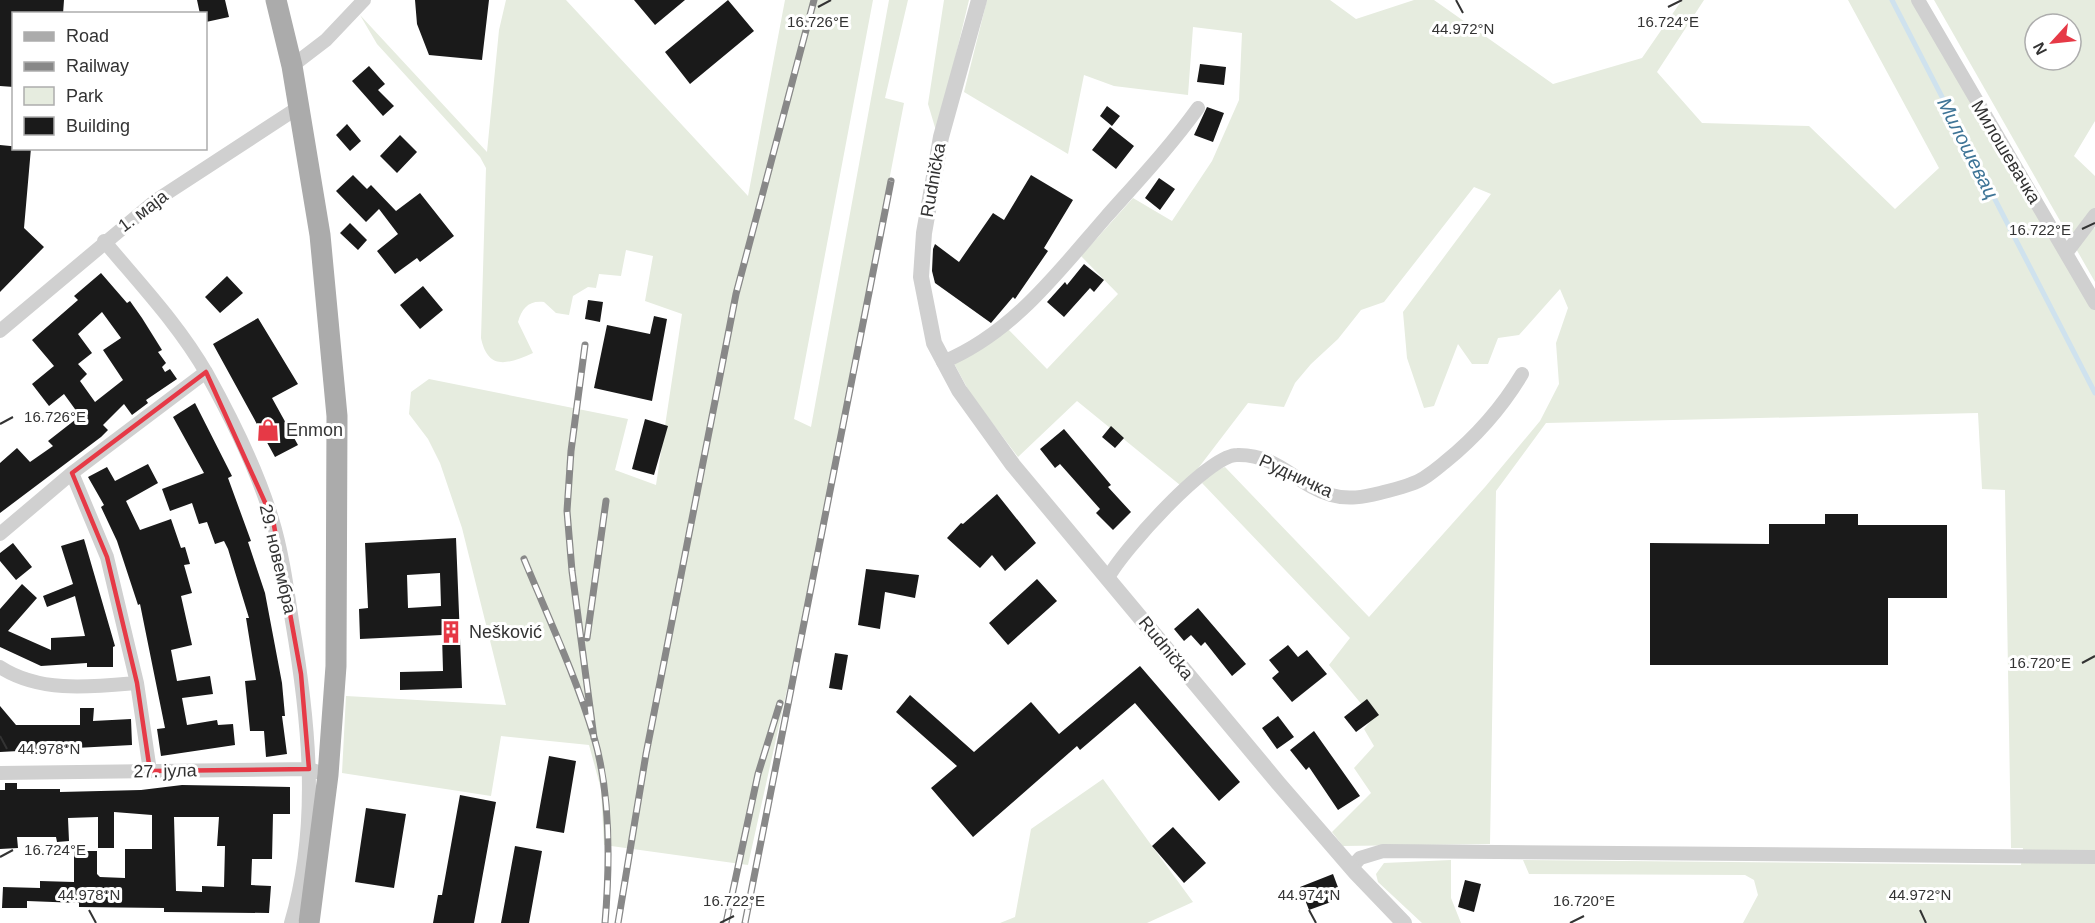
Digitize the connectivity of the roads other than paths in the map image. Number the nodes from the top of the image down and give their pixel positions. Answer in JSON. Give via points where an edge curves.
{"nodes":[{"id":1,"x":276,"y":0,"type":"edge"},
{"id":2,"x":364,"y":0,"type":"edge"},
{"id":3,"x":980,"y":0,"type":"edge"},
{"id":4,"x":1917,"y":0,"type":"edge"},
{"id":5,"x":292,"y":66,"type":"junction"},
{"id":6,"x":299,"y":108,"type":"junction"},
{"id":7,"x":1198,"y":108,"type":"dead end"},
{"id":8,"x":2095,"y":215,"type":"edge"},
{"id":9,"x":104,"y":241,"type":"junction"},
{"id":10,"x":2067,"y":252,"type":"junction"},
{"id":11,"x":2095,"y":303,"type":"edge"},
{"id":12,"x":0,"y":331,"type":"edge"},
{"id":13,"x":943,"y":362,"type":"junction"},
{"id":14,"x":206,"y":372,"type":"junction"},
{"id":15,"x":1522,"y":374,"type":"dead end"},
{"id":16,"x":72,"y":473,"type":"junction"},
{"id":17,"x":0,"y":534,"type":"edge"},
{"id":18,"x":1108,"y":578,"type":"junction"},
{"id":19,"x":0,"y":667,"type":"edge"},
{"id":20,"x":137,"y":683,"type":"junction"},
{"id":21,"x":150,"y":771,"type":"junction"},
{"id":22,"x":319,"y":772,"type":"junction"},
{"id":23,"x":0,"y":773,"type":"edge"},
{"id":24,"x":2095,"y":857,"type":"edge"},
{"id":25,"x":1351,"y":868,"type":"junction"},
{"id":26,"x":291,"y":923,"type":"edge"},
{"id":27,"x":309,"y":923,"type":"edge"},
{"id":28,"x":1404,"y":923,"type":"edge"}],
"edges":[{"from":1,"to":5,"type":"main road"},
{"from":2,"to":5,"type":"street","via":[[326,40]]},
{"from":3,"to":13,"type":"street","name":"Rudnička","via":[[941,137],[920,264],[929,327]]},
{"from":4,"to":10,"type":"street","name":"Милошевачка"},
{"from":5,"to":6,"type":"main road"},
{"from":6,"to":9,"type":"street","name":"1. маја","via":[[155,201]]},
{"from":6,"to":22,"type":"main road","via":[[320,235],[337,416],[336,666]]},
{"from":7,"to":13,"type":"street","via":[[1173,143],[1038,296],[989,338]]},
{"from":8,"to":10,"type":"street"},
{"from":9,"to":12,"type":"street","name":"1. маја"},
{"from":9,"to":14,"type":"street","name":"29. новембра","via":[[166,315]]},
{"from":10,"to":11,"type":"street","name":"Милошевачка"},
{"from":13,"to":18,"type":"street","name":"Rudnička","via":[[1013,465]]},
{"from":14,"to":16,"type":"street"},
{"from":14,"to":22,"type":"street","name":"29. новембра","via":[[273,520]]},
{"from":15,"to":18,"type":"street","name":"Рудничка","via":[[1505,402],[1474,438],[1413,484],[1361,498],[1333,496],[1269,459],[1234,455],[1217,462],[1198,475],[1125,551]]},
{"from":16,"to":17,"type":"street"},
{"from":16,"to":20,"type":"street","via":[[107,558]]},
{"from":18,"to":25,"type":"street","name":"Rudnička"},
{"from":19,"to":20,"type":"street","via":[[26,680],[58,686]]},
{"from":20,"to":21,"type":"street"},
{"from":21,"to":22,"type":"street","name":"27. јула"},
{"from":21,"to":23,"type":"street","name":"27. јула"},
{"from":22,"to":26,"type":"street","name":"29. новембра"},
{"from":22,"to":27,"type":"main road"},
{"from":24,"to":25,"type":"street","via":[[1383,851],[1360,858]]},
{"from":25,"to":28,"type":"street","name":"Rudnička"}]}
